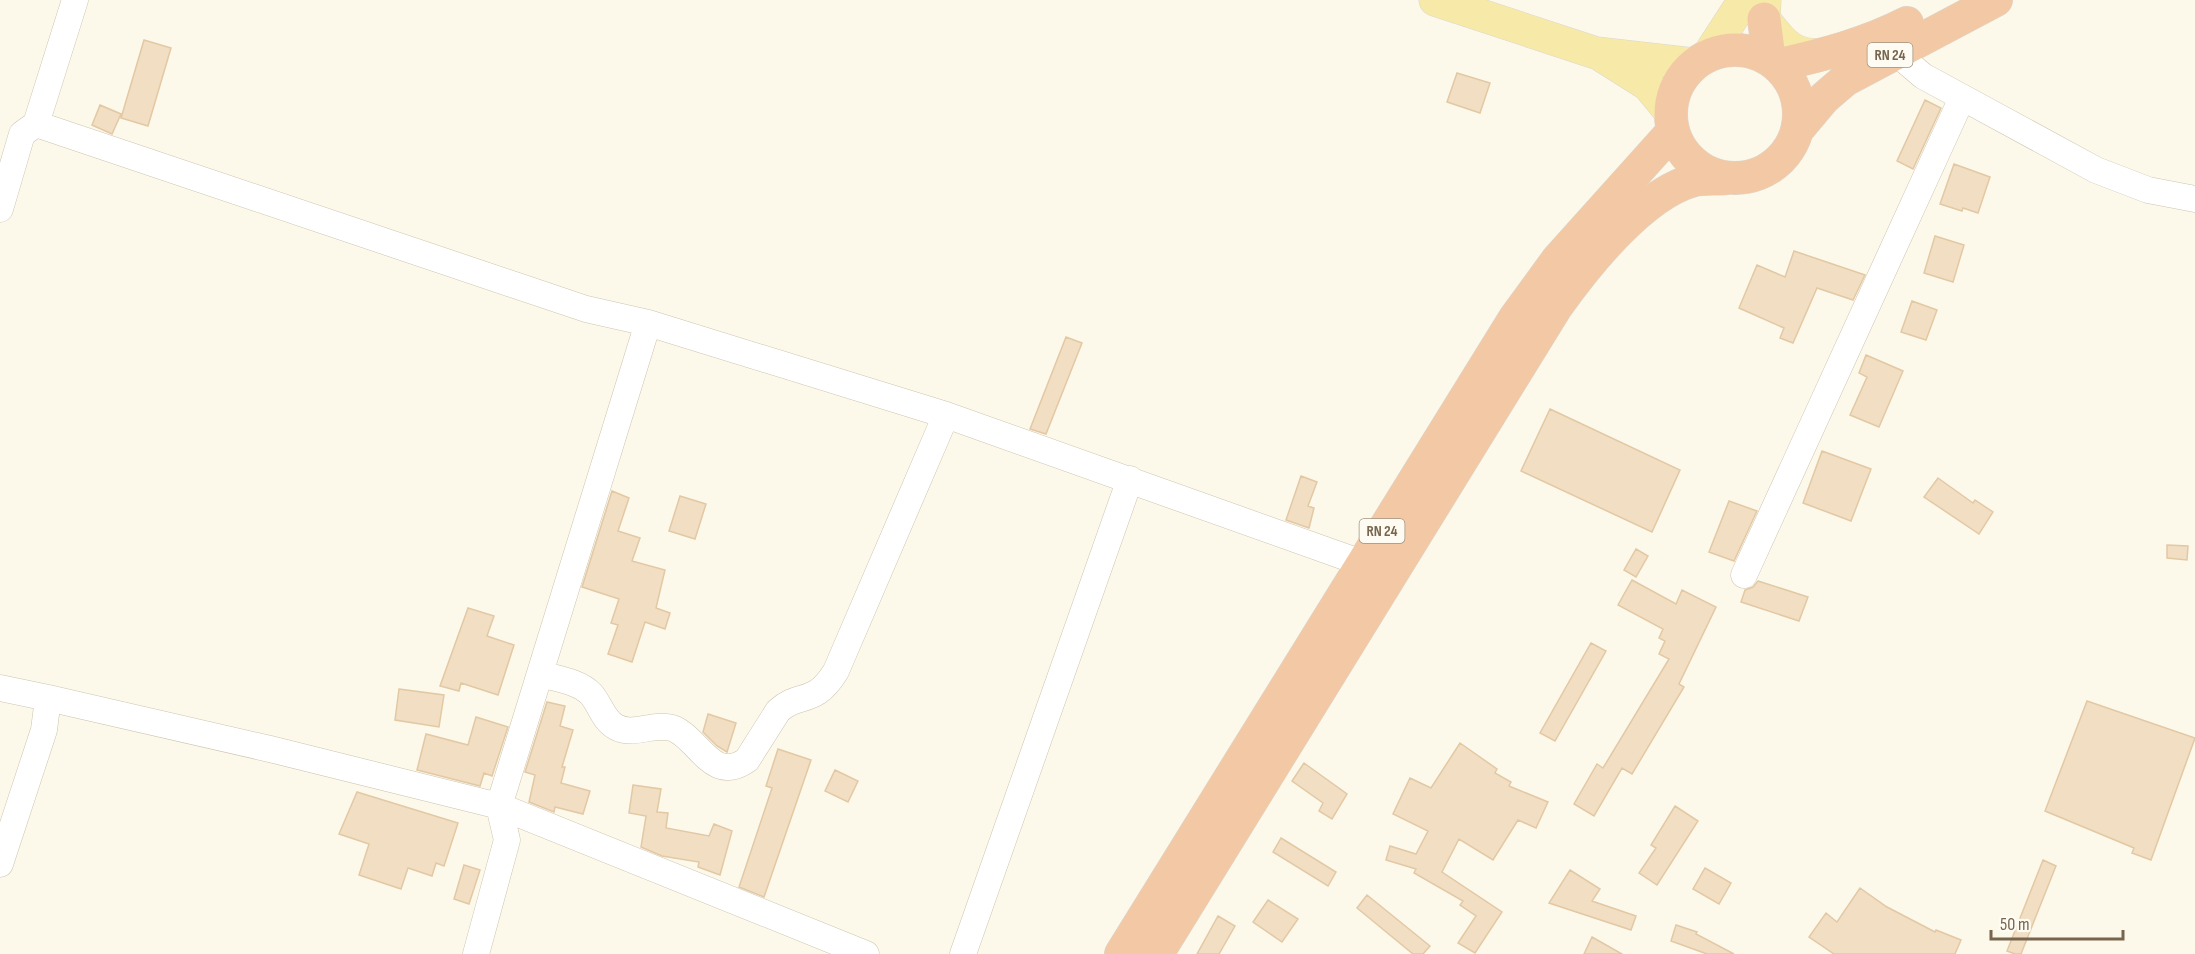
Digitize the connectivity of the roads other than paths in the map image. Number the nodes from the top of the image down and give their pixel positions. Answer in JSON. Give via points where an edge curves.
{"nodes":[{"id":1,"x":75,"y":0,"type":"edge"},
{"id":2,"x":1435,"y":0,"type":"edge"},
{"id":3,"x":1952,"y":0,"type":"edge"},
{"id":4,"x":1995,"y":0,"type":"edge"},
{"id":5,"x":1758,"y":6,"type":"edge"},
{"id":6,"x":1895,"y":52,"type":"junction"},
{"id":7,"x":1596,"y":53,"type":"junction"},
{"id":8,"x":1820,"y":55,"type":"junction"},
{"id":9,"x":1701,"y":59,"type":"junction"},
{"id":10,"x":1774,"y":61,"type":"junction"},
{"id":11,"x":1962,"y":98,"type":"junction"},
{"id":12,"x":1672,"y":122,"type":"junction"},
{"id":13,"x":19,"y":128,"type":"edge"},
{"id":14,"x":1798,"y":129,"type":"junction"},
{"id":15,"x":1727,"y":178,"type":"junction"},
{"id":16,"x":2195,"y":199,"type":"edge"},
{"id":17,"x":0,"y":209,"type":"edge"},
{"id":18,"x":648,"y":323,"type":"junction"},
{"id":19,"x":946,"y":415,"type":"junction"},
{"id":20,"x":1130,"y":479,"type":"junction"},
{"id":21,"x":1362,"y":563,"type":"junction"},
{"id":22,"x":1744,"y":575,"type":"dead end"},
{"id":23,"x":540,"y":674,"type":"junction"},
{"id":24,"x":0,"y":688,"type":"edge"},
{"id":25,"x":48,"y":698,"type":"junction"},
{"id":26,"x":499,"y":806,"type":"junction"},
{"id":27,"x":0,"y":864,"type":"edge"},
{"id":28,"x":476,"y":954,"type":"edge"},
{"id":29,"x":866,"y":954,"type":"edge"},
{"id":30,"x":963,"y":954,"type":"edge"},
{"id":31,"x":1121,"y":954,"type":"edge"},
{"id":32,"x":1157,"y":954,"type":"edge"}],
"edges":[{"from":1,"to":13,"type":"street"},
{"from":2,"to":7,"type":"main road"},
{"from":3,"to":8,"type":"highway","number":"RN 24","via":[[1876,39]]},
{"from":4,"to":6,"type":"highway","number":"RN 24"},
{"from":5,"to":8,"type":"main road","via":[[1791,49]]},
{"from":5,"to":9,"type":"main road"},
{"from":5,"to":10,"type":"highway"},
{"from":6,"to":11,"type":"street","via":[[1923,76]]},
{"from":6,"to":14,"type":"highway","number":"RN 24","via":[[1845,80]]},
{"from":7,"to":9,"type":"main road"},
{"from":7,"to":12,"type":"main road","via":[[1648,85]]},
{"from":8,"to":10,"type":"highway","number":"RN 24"},
{"from":9,"to":10,"type":"highway","via":[[1729,49],[1750,50]]},
{"from":9,"to":12,"type":"highway","via":[[1681,78],[1673,95]]},
{"from":10,"to":14,"type":"highway","via":[[1790,78],[1797,94]]},
{"from":11,"to":16,"type":"street","via":[[2096,170],[2148,190]]},
{"from":11,"to":22,"type":"street"},
{"from":12,"to":15,"type":"highway","via":[[1680,148],[1692,162],[1708,173]]},
{"from":12,"to":21,"type":"highway","number":"RN 24","via":[[1558,259],[1515,318]]},
{"from":13,"to":17,"type":"street"},
{"from":13,"to":18,"type":"street","via":[[586,309]]},
{"from":14,"to":15,"type":"highway","via":[[1791,147],[1764,172],[1746,178]]},
{"from":15,"to":32,"type":"highway","number":"RN 24","via":[[1694,180],[1668,192],[1638,214],[1579,275]]},
{"from":18,"to":19,"type":"street"},
{"from":18,"to":23,"type":"street"},
{"from":19,"to":20,"type":"street"},
{"from":19,"to":23,"type":"street","via":[[833,676],[815,695],[783,706],[740,766],[709,760],[674,729],[616,727],[585,689]]},
{"from":20,"to":21,"type":"street"},
{"from":20,"to":30,"type":"street"},
{"from":21,"to":31,"type":"highway","number":"RN 24"},
{"from":23,"to":26,"type":"street"},
{"from":24,"to":25,"type":"street"},
{"from":25,"to":26,"type":"street"},
{"from":25,"to":27,"type":"street","via":[[44,730]]},
{"from":26,"to":28,"type":"street","via":[[507,840]]},
{"from":26,"to":29,"type":"street"}]}
